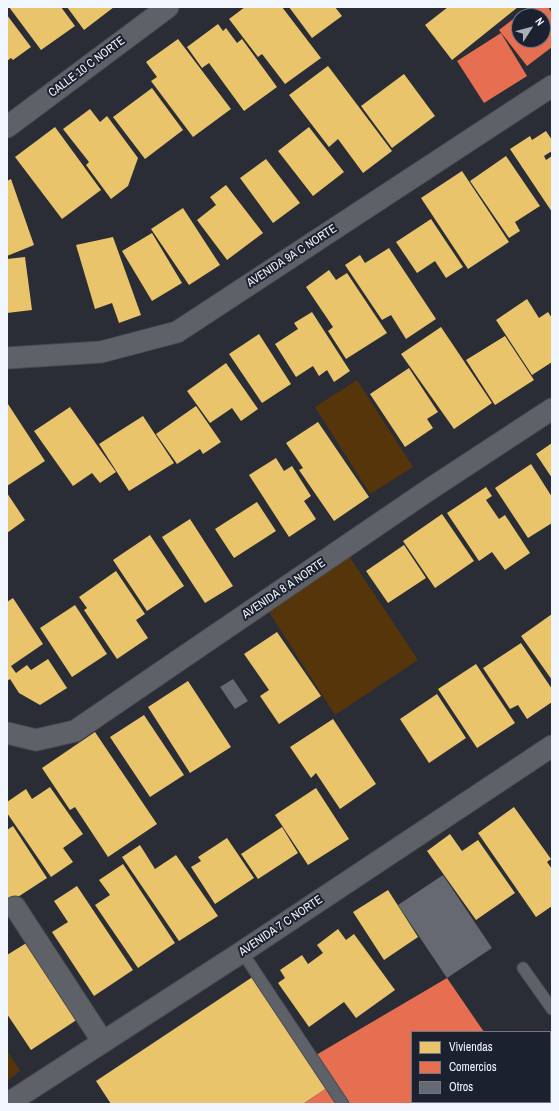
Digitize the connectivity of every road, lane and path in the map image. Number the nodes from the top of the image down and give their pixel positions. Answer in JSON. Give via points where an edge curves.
{"nodes":[{"id":1,"x":168,"y":7,"type":"edge"},
{"id":2,"x":552,"y":86,"type":"edge"},
{"id":3,"x":7,"y":127,"type":"edge"},
{"id":4,"x":7,"y":358,"type":"edge"},
{"id":5,"x":552,"y":409,"type":"edge"},
{"id":6,"x":7,"y":733,"type":"edge"},
{"id":7,"x":552,"y":746,"type":"edge"},
{"id":8,"x":15,"y":908,"type":"dead end"},
{"id":9,"x":242,"y":952,"type":"junction"},
{"id":10,"x":523,"y":968,"type":"dead end"},
{"id":11,"x":552,"y":1009,"type":"edge"},
{"id":12,"x":103,"y":1042,"type":"junction"},
{"id":13,"x":7,"y":1104,"type":"edge"},
{"id":14,"x":343,"y":1104,"type":"edge"}],
"edges":[{"from":1,"to":3,"type":"street","name":"CALLE 10 C NORTE"},
{"from":2,"to":4,"type":"street","name":"AVENIDA 9A C NORTE","via":[[177,332],[102,352]]},
{"from":5,"to":6,"type":"street","name":"AVENIDA 8 A NORTE","via":[[430,488],[75,731],[36,740]]},
{"from":7,"to":9,"type":"street","name":"AVENIDA 7 C NORTE"},
{"from":8,"to":12,"type":"street"},
{"from":9,"to":12,"type":"street","name":"AVENIDA 7 C NORTE"},
{"from":9,"to":14,"type":"lane"},
{"from":10,"to":11,"type":"lane"},
{"from":12,"to":13,"type":"street","name":"AVENIDA 7 C NORTE"}]}
